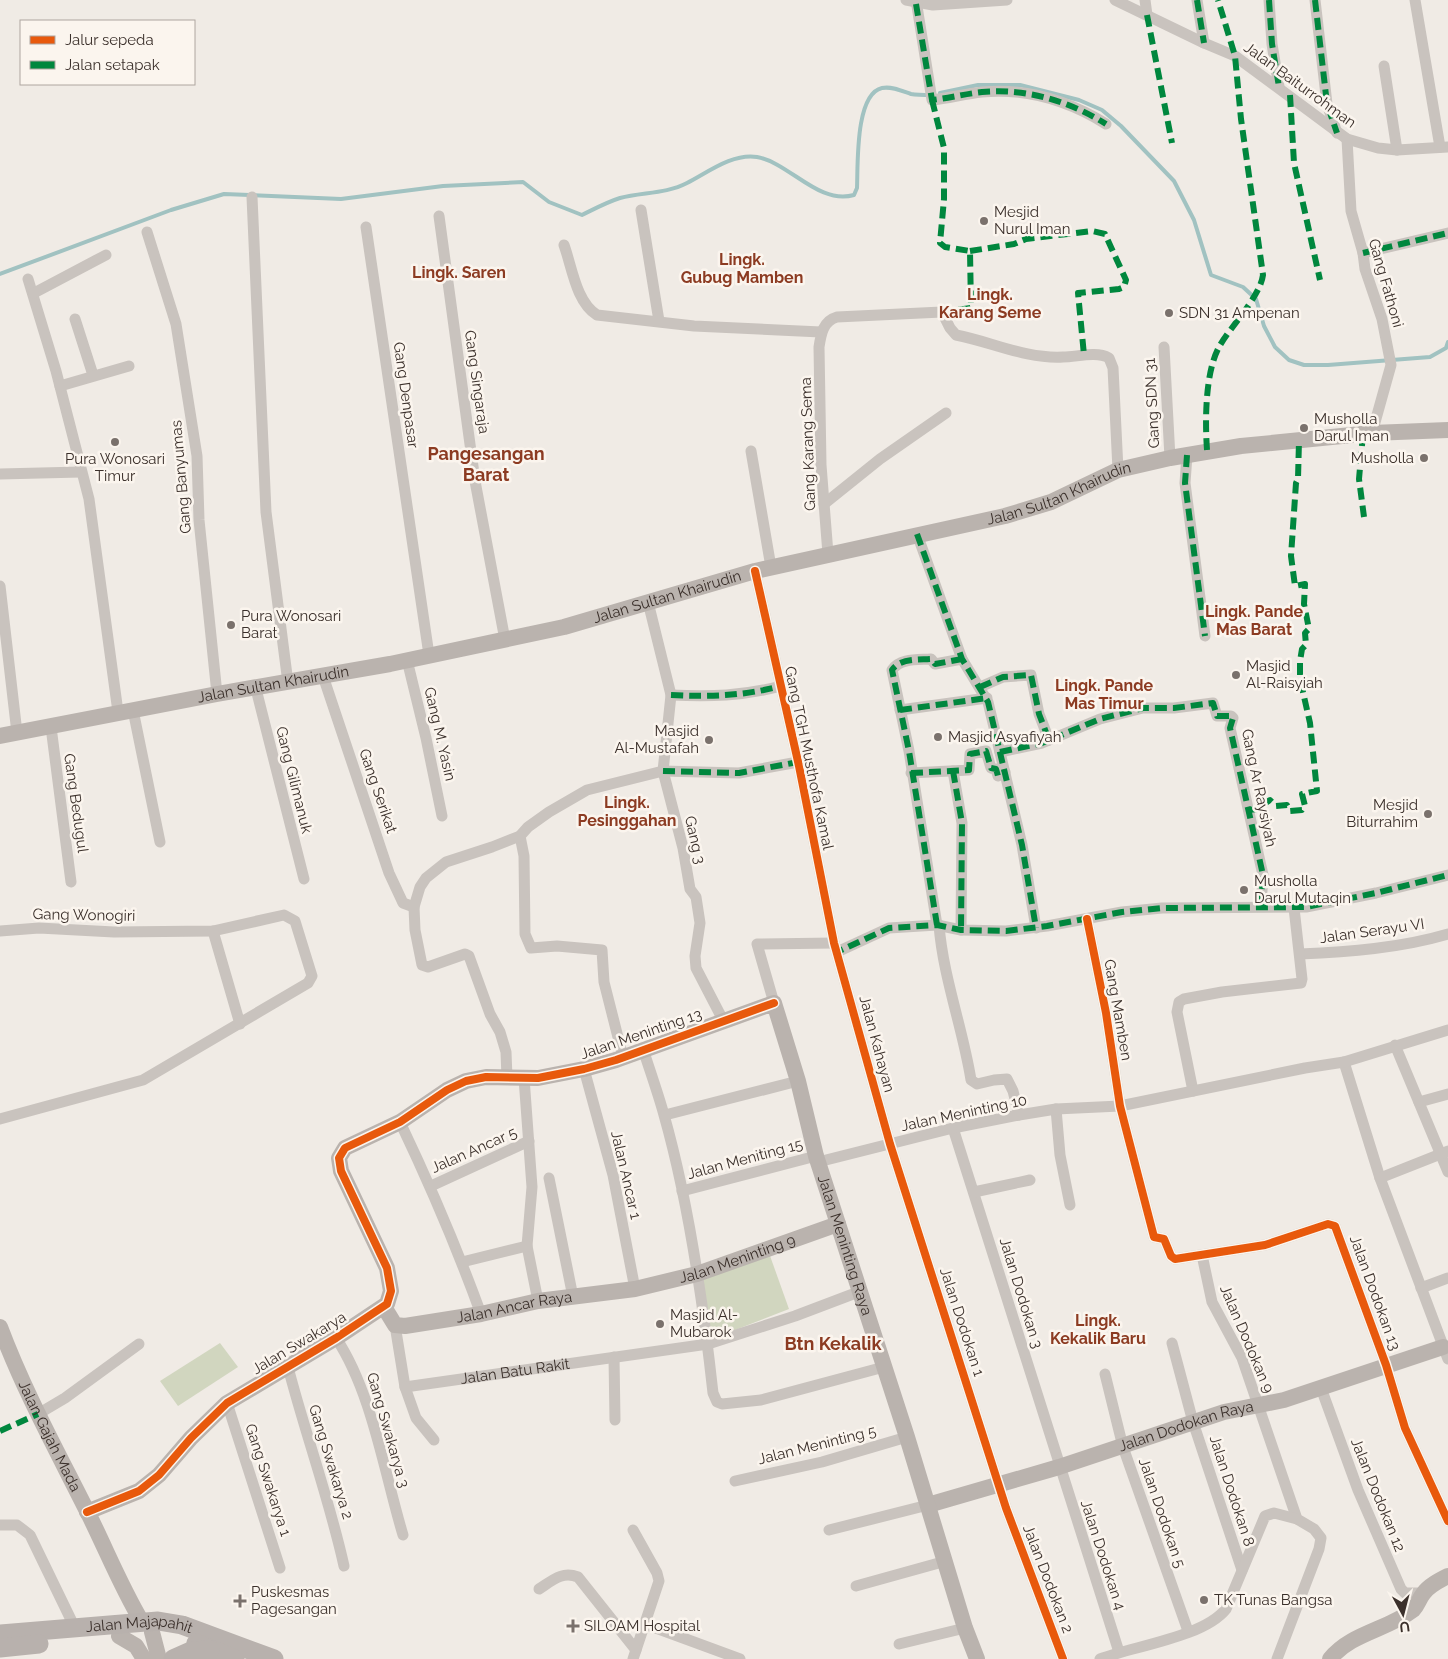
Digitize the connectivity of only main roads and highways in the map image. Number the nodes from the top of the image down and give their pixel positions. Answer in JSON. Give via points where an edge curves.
{"nodes":[{"id":1,"x":145,"y":1629,"type":"junction"},
{"id":2,"x":0,"y":1634,"type":"edge"},
{"id":3,"x":0,"y":1648,"type":"edge"},
{"id":4,"x":211,"y":1650,"type":"junction"},
{"id":5,"x":173,"y":1659,"type":"edge"},
{"id":6,"x":235,"y":1659,"type":"edge"},
{"id":7,"x":274,"y":1659,"type":"edge"}],
"edges":[{"from":1,"to":2,"type":"main road","name":"Jalan Majapahit","via":[[75,1628]]},
{"from":1,"to":3,"type":"main road","name":"Jalan Majapahit","via":[[119,1636]]},
{"from":1,"to":4,"type":"main road","name":"Jalan Majapahit","via":[[179,1637]]},
{"from":1,"to":7,"type":"main road","name":"Jalan Majapahit","via":[[158,1621],[182,1625]]},
{"from":4,"to":5,"type":"main road","via":[[191,1651]]},
{"from":4,"to":6,"type":"main road","name":"Jalan Majapahit"}]}
